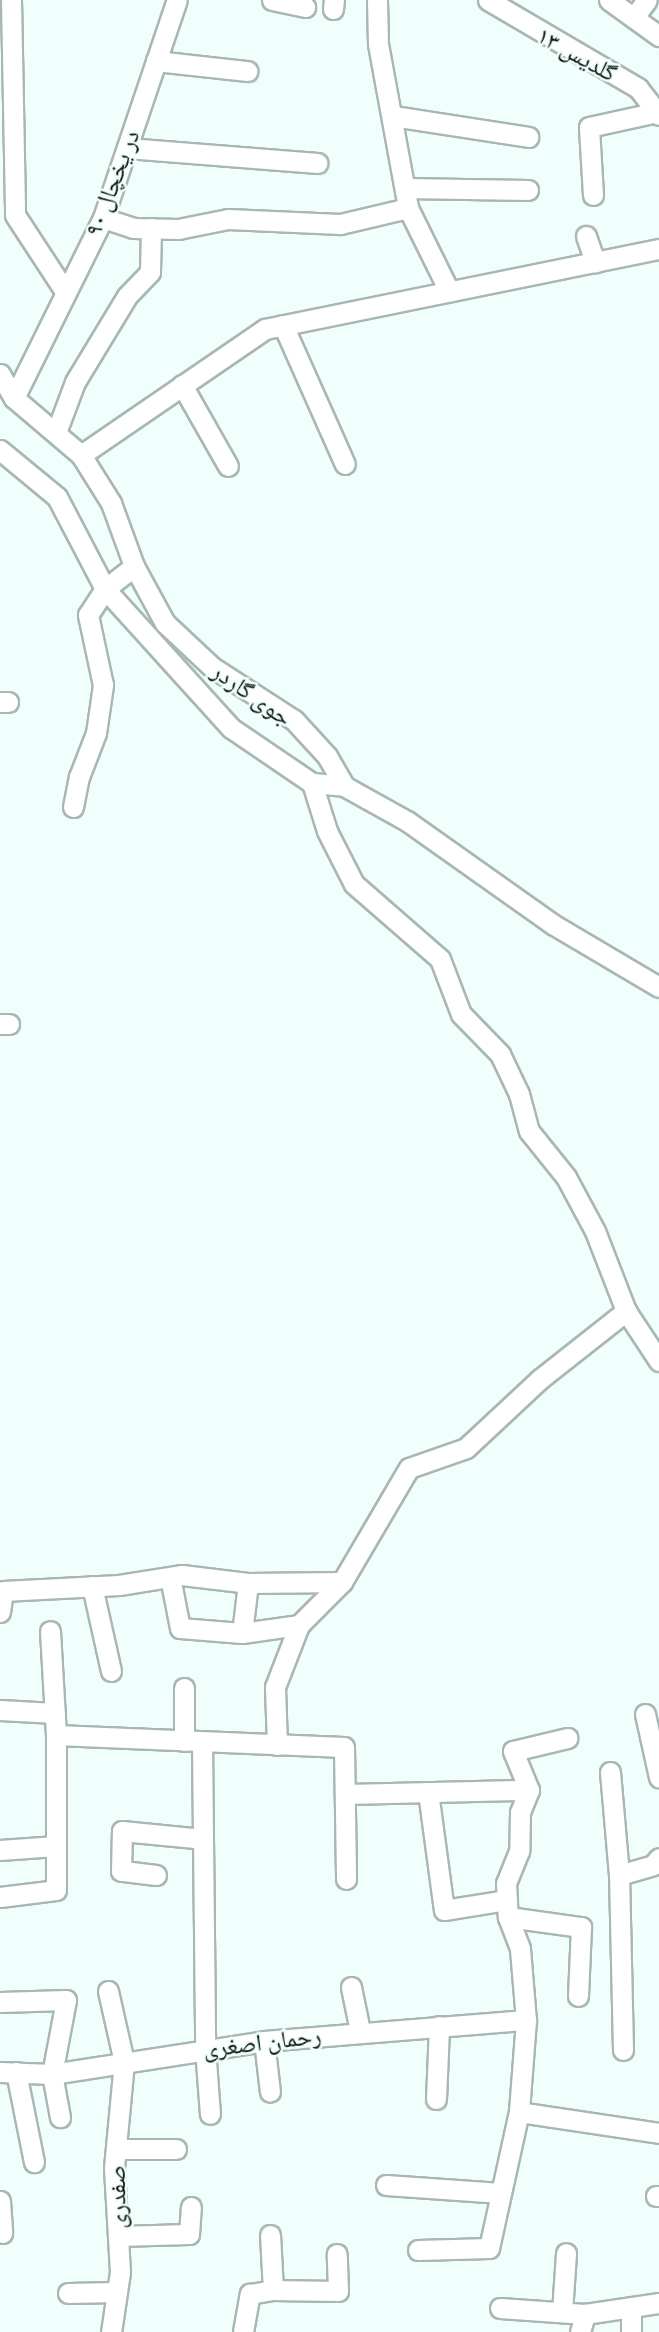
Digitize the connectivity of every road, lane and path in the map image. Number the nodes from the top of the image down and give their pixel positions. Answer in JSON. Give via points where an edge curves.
{"nodes":[{"id":1,"x":11,"y":0,"type":"edge"},
{"id":2,"x":177,"y":0,"type":"edge"},
{"id":3,"x":272,"y":0,"type":"edge"},
{"id":4,"x":377,"y":0,"type":"edge"},
{"id":5,"x":488,"y":0,"type":"edge"},
{"id":6,"x":609,"y":0,"type":"edge"},
{"id":7,"x":647,"y":0,"type":"edge"},
{"id":8,"x":305,"y":7,"type":"dead end"},
{"id":9,"x":635,"y":17,"type":"junction"},
{"id":10,"x":659,"y":36,"type":"edge"},
{"id":11,"x":156,"y":61,"type":"junction"},
{"id":12,"x":247,"y":71,"type":"dead end"},
{"id":13,"x":658,"y":114,"type":"edge"},
{"id":14,"x":393,"y":116,"type":"junction"},
{"id":15,"x":6,"y":129,"type":"edge"},
{"id":16,"x":528,"y":137,"type":"dead end"},
{"id":17,"x":127,"y":148,"type":"junction"},
{"id":18,"x":317,"y":163,"type":"dead end"},
{"id":19,"x":405,"y":188,"type":"junction"},
{"id":20,"x":528,"y":190,"type":"dead end"},
{"id":21,"x":593,"y":195,"type":"dead end"},
{"id":22,"x":408,"y":208,"type":"junction"},
{"id":23,"x":103,"y":218,"type":"junction"},
{"id":24,"x":151,"y":228,"type":"junction"},
{"id":25,"x":586,"y":236,"type":"dead end"},
{"id":26,"x":659,"y":249,"type":"edge"},
{"id":27,"x":595,"y":262,"type":"junction"},
{"id":28,"x":64,"y":290,"type":"junction"},
{"id":29,"x":449,"y":291,"type":"junction"},
{"id":30,"x":283,"y":325,"type":"junction"},
{"id":31,"x":0,"y":374,"type":"edge"},
{"id":32,"x":182,"y":385,"type":"junction"},
{"id":33,"x":13,"y":398,"type":"junction"},
{"id":34,"x":57,"y":430,"type":"junction"},
{"id":35,"x":0,"y":450,"type":"edge"},
{"id":36,"x":81,"y":454,"type":"junction"},
{"id":37,"x":345,"y":464,"type":"dead end"},
{"id":38,"x":228,"y":466,"type":"dead end"},
{"id":39,"x":134,"y":566,"type":"junction"},
{"id":40,"x":105,"y":589,"type":"junction"},
{"id":41,"x":312,"y":783,"type":"junction"},
{"id":42,"x":344,"y":786,"type":"junction"},
{"id":43,"x":73,"y":807,"type":"dead end"},
{"id":44,"x":659,"y":987,"type":"edge"},
{"id":45,"x":626,"y":1311,"type":"junction"},
{"id":46,"x":659,"y":1361,"type":"edge"},
{"id":47,"x":170,"y":1577,"type":"junction"},
{"id":48,"x":342,"y":1582,"type":"junction"},
{"id":49,"x":248,"y":1583,"type":"junction"},
{"id":50,"x":92,"y":1586,"type":"junction"},
{"id":51,"x":0,"y":1612,"type":"edge"},
{"id":52,"x":299,"y":1625,"type":"junction"},
{"id":53,"x":50,"y":1631,"type":"dead end"},
{"id":54,"x":242,"y":1633,"type":"junction"},
{"id":55,"x":111,"y":1671,"type":"dead end"},
{"id":56,"x":184,"y":1688,"type":"dead end"},
{"id":57,"x":0,"y":1710,"type":"edge"},
{"id":58,"x":55,"y":1713,"type":"junction"},
{"id":59,"x":645,"y":1714,"type":"dead end"},
{"id":60,"x":56,"y":1734,"type":"junction"},
{"id":61,"x":567,"y":1738,"type":"dead end"},
{"id":62,"x":193,"y":1741,"type":"junction"},
{"id":63,"x":277,"y":1745,"type":"junction"},
{"id":64,"x":610,"y":1772,"type":"dead end"},
{"id":65,"x":659,"y":1777,"type":"edge"},
{"id":66,"x":529,"y":1790,"type":"junction"},
{"id":67,"x":428,"y":1792,"type":"junction"},
{"id":68,"x":346,"y":1794,"type":"junction"},
{"id":69,"x":203,"y":1839,"type":"junction"},
{"id":70,"x":56,"y":1846,"type":"junction"},
{"id":71,"x":0,"y":1850,"type":"edge"},
{"id":72,"x":659,"y":1858,"type":"edge"},
{"id":73,"x":156,"y":1875,"type":"dead end"},
{"id":74,"x":619,"y":1875,"type":"junction"},
{"id":75,"x":346,"y":1879,"type":"dead end"},
{"id":76,"x":0,"y":1897,"type":"edge"},
{"id":77,"x":507,"y":1909,"type":"junction"},
{"id":78,"x":351,"y":1987,"type":"dead end"},
{"id":79,"x":108,"y":1991,"type":"dead end"},
{"id":80,"x":578,"y":1996,"type":"dead end"},
{"id":81,"x":0,"y":2002,"type":"edge"},
{"id":82,"x":526,"y":2020,"type":"junction"},
{"id":83,"x":439,"y":2026,"type":"junction"},
{"id":84,"x":360,"y":2031,"type":"junction"},
{"id":85,"x":264,"y":2041,"type":"junction"},
{"id":86,"x":205,"y":2048,"type":"junction"},
{"id":87,"x":623,"y":2050,"type":"dead end"},
{"id":88,"x":124,"y":2062,"type":"junction"},
{"id":89,"x":8,"y":2072,"type":"edge"},
{"id":90,"x":52,"y":2074,"type":"junction"},
{"id":91,"x":270,"y":2092,"type":"dead end"},
{"id":92,"x":436,"y":2099,"type":"dead end"},
{"id":93,"x":519,"y":2112,"type":"junction"},
{"id":94,"x":210,"y":2114,"type":"dead end"},
{"id":95,"x":60,"y":2117,"type":"dead end"},
{"id":96,"x":659,"y":2133,"type":"edge"},
{"id":97,"x":117,"y":2149,"type":"junction"},
{"id":98,"x":176,"y":2149,"type":"dead end"},
{"id":99,"x":34,"y":2162,"type":"dead end"},
{"id":100,"x":386,"y":2185,"type":"dead end"},
{"id":101,"x":501,"y":2193,"type":"junction"},
{"id":102,"x":0,"y":2201,"type":"edge"},
{"id":103,"x":191,"y":2207,"type":"dead end"},
{"id":104,"x":2,"y":2233,"type":"edge"},
{"id":105,"x":270,"y":2235,"type":"dead end"},
{"id":106,"x":118,"y":2236,"type":"junction"},
{"id":107,"x":418,"y":2250,"type":"dead end"},
{"id":108,"x":566,"y":2253,"type":"dead end"},
{"id":109,"x":337,"y":2254,"type":"dead end"},
{"id":110,"x":273,"y":2290,"type":"junction"},
{"id":111,"x":117,"y":2292,"type":"junction"},
{"id":112,"x":68,"y":2293,"type":"dead end"},
{"id":113,"x":659,"y":2303,"type":"edge"},
{"id":114,"x":631,"y":2307,"type":"junction"},
{"id":115,"x":500,"y":2308,"type":"dead end"},
{"id":116,"x":562,"y":2312,"type":"junction"},
{"id":117,"x":583,"y":2323,"type":"edge"},
{"id":118,"x":111,"y":2332,"type":"edge"},
{"id":119,"x":243,"y":2332,"type":"edge"},
{"id":120,"x":631,"y":2332,"type":"edge"}],
"edges":[{"from":1,"to":15,"type":"street"},
{"from":2,"to":11,"type":"street","name":"در یخچال ۹۰"},
{"from":3,"to":8,"type":"street"},
{"from":4,"to":14,"type":"street","via":[[378,44]]},
{"from":5,"to":13,"type":"street","name":"گلدیس ۱۳","via":[[638,88]]},
{"from":6,"to":9,"type":"street"},
{"from":7,"to":9,"type":"street"},
{"from":9,"to":10,"type":"street"},
{"from":11,"to":12,"type":"street"},
{"from":11,"to":17,"type":"street","name":"در یخچال ۹۰"},
{"from":13,"to":21,"type":"street","via":[[589,127]]},
{"from":14,"to":16,"type":"street"},
{"from":14,"to":19,"type":"street"},
{"from":15,"to":28,"type":"street","via":[[15,215]]},
{"from":17,"to":18,"type":"street"},
{"from":17,"to":23,"type":"street","name":"در یخچال ۹۰"},
{"from":19,"to":20,"type":"street"},
{"from":19,"to":22,"type":"street"},
{"from":22,"to":24,"type":"street","via":[[340,224],[228,219],[178,229]]},
{"from":22,"to":29,"type":"street"},
{"from":23,"to":24,"type":"street"},
{"from":23,"to":28,"type":"street","name":"در یخچال ۹۰"},
{"from":24,"to":34,"type":"street","via":[[150,272],[127,296],[75,382]]},
{"from":25,"to":27,"type":"street"},
{"from":26,"to":27,"type":"street"},
{"from":27,"to":29,"type":"street"},
{"from":28,"to":33,"type":"street","name":"در یخچال ۹۰"},
{"from":29,"to":30,"type":"street"},
{"from":30,"to":32,"type":"street","via":[[265,329]]},
{"from":30,"to":37,"type":"street"},
{"from":31,"to":33,"type":"street","name":"جوی گاردر"},
{"from":32,"to":36,"type":"street"},
{"from":32,"to":38,"type":"street"},
{"from":33,"to":34,"type":"street","name":"جوی گاردر"},
{"from":34,"to":36,"type":"street","name":"جوی گاردر"},
{"from":35,"to":40,"type":"street","name":"جوی گاردر","via":[[57,497]]},
{"from":36,"to":39,"type":"street","name":"جوی گاردر","via":[[111,503]]},
{"from":39,"to":40,"type":"street"},
{"from":39,"to":42,"type":"street","name":"جوی گاردر","via":[[165,623],[212,667],[294,720],[327,756]]},
{"from":40,"to":41,"type":"street","name":"جوی گاردر","via":[[231,728]]},
{"from":40,"to":43,"type":"street","via":[[88,615],[103,685],[96,733]]},
{"from":41,"to":42,"type":"street","name":"جوی گاردر"},
{"from":41,"to":45,"type":"street","via":[[327,831],[355,884],[440,959],[461,1014],[500,1054],[519,1094],[529,1131],[566,1177],[595,1231]]},
{"from":42,"to":44,"type":"street","via":[[407,821],[554,925]]},
{"from":45,"to":46,"type":"street"},
{"from":45,"to":48,"type":"street","via":[[540,1379],[466,1448],[409,1468]]},
{"from":47,"to":49,"type":"street"},
{"from":47,"to":50,"type":"street"},
{"from":47,"to":54,"type":"street","via":[[180,1628]]},
{"from":48,"to":49,"type":"street"},
{"from":48,"to":52,"type":"street"},
{"from":49,"to":54,"type":"street"},
{"from":50,"to":51,"type":"street","via":[[3,1591]]},
{"from":50,"to":55,"type":"street"},
{"from":52,"to":54,"type":"street"},
{"from":52,"to":63,"type":"street","via":[[275,1687]]},
{"from":53,"to":58,"type":"street"},
{"from":56,"to":62,"type":"street"},
{"from":57,"to":58,"type":"street"},
{"from":58,"to":60,"type":"street"},
{"from":59,"to":65,"type":"street"},
{"from":60,"to":62,"type":"street"},
{"from":60,"to":70,"type":"street"},
{"from":61,"to":66,"type":"street","via":[[513,1751]]},
{"from":62,"to":63,"type":"street"},
{"from":62,"to":69,"type":"street"},
{"from":63,"to":68,"type":"street","via":[[344,1747]]},
{"from":64,"to":74,"type":"street"},
{"from":66,"to":67,"type":"street"},
{"from":66,"to":77,"type":"street","via":[[520,1811],[519,1852],[506,1883]]},
{"from":67,"to":68,"type":"street"},
{"from":67,"to":77,"type":"street","via":[[444,1910]]},
{"from":68,"to":75,"type":"street"},
{"from":69,"to":73,"type":"street","via":[[122,1830],[121,1871]]},
{"from":69,"to":86,"type":"street"},
{"from":70,"to":71,"type":"street"},
{"from":70,"to":76,"type":"street","via":[[56,1890]]},
{"from":72,"to":74,"type":"street","via":[[653,1865]]},
{"from":74,"to":87,"type":"street"},
{"from":77,"to":80,"type":"street","via":[[581,1927]]},
{"from":77,"to":82,"type":"street","via":[[520,1949]]},
{"from":78,"to":84,"type":"street"},
{"from":79,"to":88,"type":"street","name":"صفدری"},
{"from":81,"to":90,"type":"street","via":[[66,2000]]},
{"from":82,"to":83,"type":"street","name":"رحمان اصغری"},
{"from":82,"to":93,"type":"street"},
{"from":83,"to":84,"type":"street","name":"رحمان اصغری"},
{"from":83,"to":92,"type":"street"},
{"from":84,"to":85,"type":"street","name":"رحمان اصغری"},
{"from":85,"to":86,"type":"street","name":"رحمان اصغری"},
{"from":85,"to":91,"type":"street"},
{"from":86,"to":88,"type":"street","name":"رحمان اصغری"},
{"from":86,"to":94,"type":"street"},
{"from":88,"to":90,"type":"street","name":"رحمان اصغری"},
{"from":88,"to":97,"type":"street","name":"صفدری"},
{"from":89,"to":90,"type":"street","name":"رحمان اصغری"},
{"from":89,"to":99,"type":"street"},
{"from":90,"to":95,"type":"street"},
{"from":93,"to":96,"type":"street"},
{"from":93,"to":101,"type":"street"},
{"from":97,"to":98,"type":"street"},
{"from":97,"to":106,"type":"street","name":"صفدری"},
{"from":100,"to":101,"type":"street"},
{"from":101,"to":107,"type":"street","via":[[489,2248]]},
{"from":102,"to":104,"type":"street"},
{"from":103,"to":106,"type":"street","via":[[189,2234]]},
{"from":105,"to":110,"type":"street"},
{"from":106,"to":111,"type":"street","name":"صفدری"},
{"from":108,"to":116,"type":"street"},
{"from":109,"to":110,"type":"street","via":[[338,2291]]},
{"from":110,"to":119,"type":"street","via":[[250,2294]]},
{"from":111,"to":112,"type":"street"},
{"from":111,"to":118,"type":"street","name":"صفدری"},
{"from":113,"to":114,"type":"street"},
{"from":114,"to":117,"type":"street"},
{"from":114,"to":120,"type":"street"},
{"from":115,"to":116,"type":"street"},
{"from":116,"to":117,"type":"street"}]}
